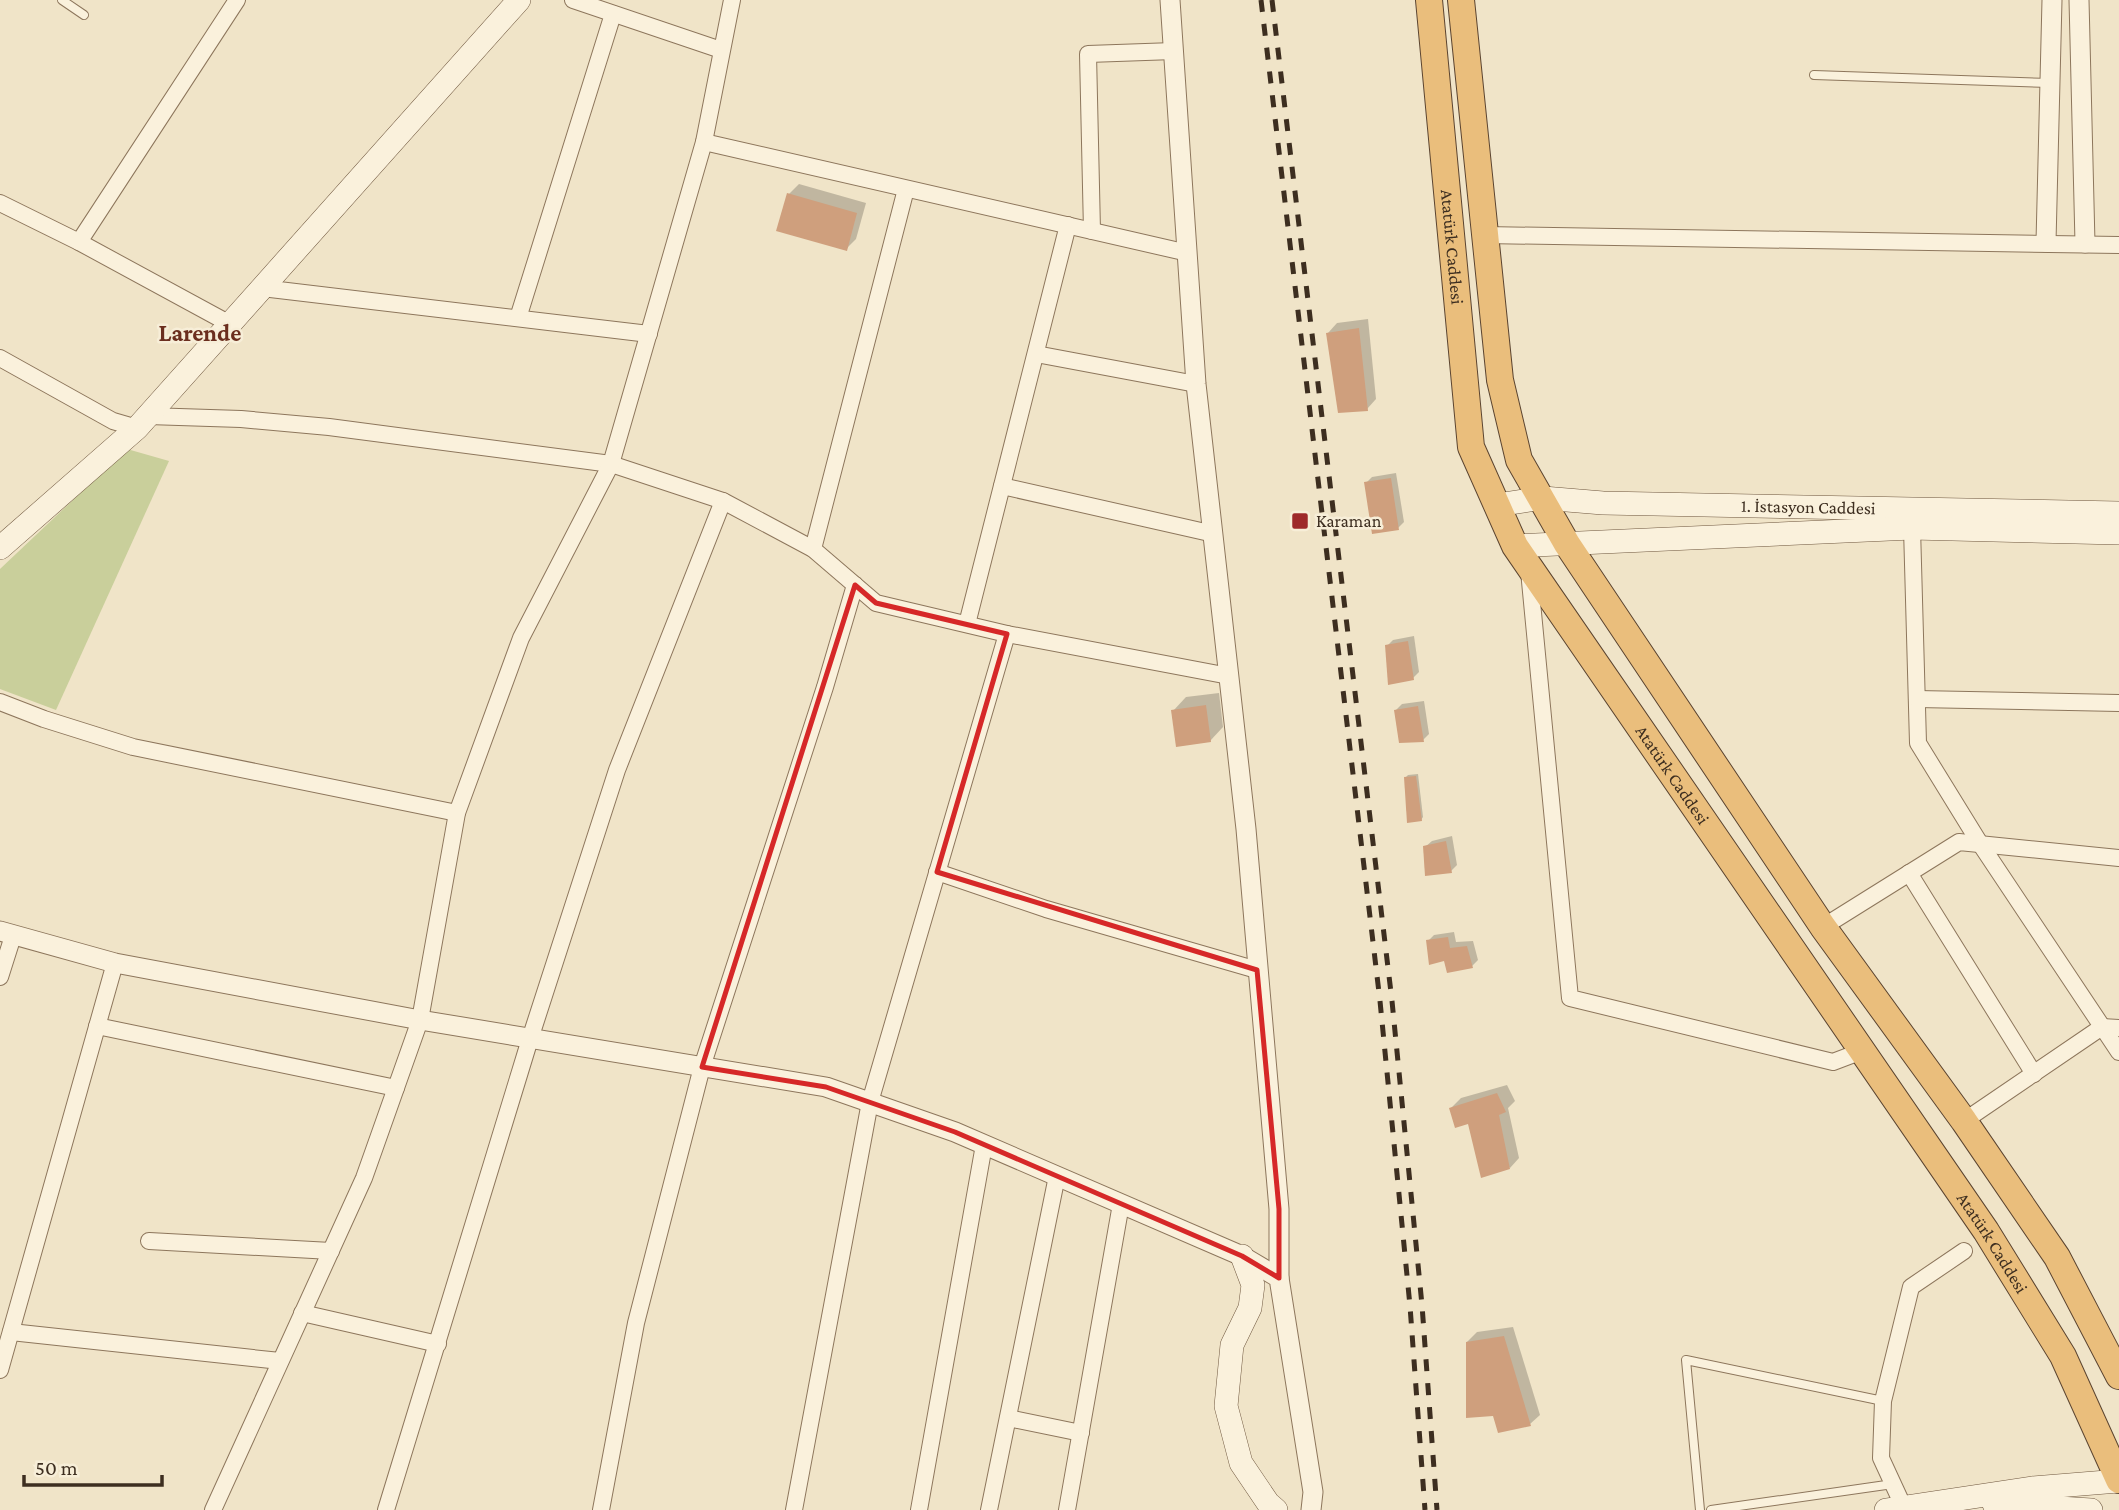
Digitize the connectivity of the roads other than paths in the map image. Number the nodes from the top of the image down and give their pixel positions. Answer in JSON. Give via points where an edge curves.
{"nodes":[{"id":1,"x":62,"y":0,"type":"edge"},
{"id":2,"x":237,"y":0,"type":"edge"},
{"id":3,"x":519,"y":0,"type":"edge"},
{"id":4,"x":573,"y":0,"type":"edge"},
{"id":5,"x":732,"y":0,"type":"edge"},
{"id":6,"x":1170,"y":0,"type":"edge"},
{"id":7,"x":1429,"y":0,"type":"edge"},
{"id":8,"x":1461,"y":0,"type":"edge"},
{"id":9,"x":2052,"y":0,"type":"edge"},
{"id":10,"x":2079,"y":0,"type":"edge"},
{"id":11,"x":613,"y":14,"type":"junction"},
{"id":12,"x":84,"y":15,"type":"dead end"},
{"id":13,"x":721,"y":50,"type":"junction"},
{"id":14,"x":1174,"y":51,"type":"junction"},
{"id":15,"x":1815,"y":75,"type":"dead end"},
{"id":16,"x":2050,"y":83,"type":"junction"},
{"id":17,"x":704,"y":142,"type":"junction"},
{"id":18,"x":906,"y":188,"type":"junction"},
{"id":19,"x":0,"y":203,"type":"edge"},
{"id":20,"x":1068,"y":225,"type":"junction"},
{"id":21,"x":1092,"y":231,"type":"junction"},
{"id":22,"x":1485,"y":235,"type":"junction"},
{"id":23,"x":79,"y":242,"type":"junction"},
{"id":24,"x":2046,"y":242,"type":"junction"},
{"id":25,"x":2085,"y":243,"type":"junction"},
{"id":26,"x":2119,"y":245,"type":"edge"},
{"id":27,"x":1188,"y":253,"type":"junction"},
{"id":28,"x":262,"y":288,"type":"junction"},
{"id":29,"x":518,"y":318,"type":"junction"},
{"id":30,"x":230,"y":324,"type":"junction"},
{"id":31,"x":649,"y":334,"type":"junction"},
{"id":32,"x":1036,"y":354,"type":"junction"},
{"id":33,"x":0,"y":358,"type":"edge"},
{"id":34,"x":1196,"y":384,"type":"junction"},
{"id":35,"x":142,"y":422,"type":"junction"},
{"id":36,"x":611,"y":464,"type":"junction"},
{"id":37,"x":1002,"y":486,"type":"junction"},
{"id":38,"x":1543,"y":498,"type":"junction"},
{"id":39,"x":723,"y":501,"type":"junction"},
{"id":40,"x":1497,"y":505,"type":"junction"},
{"id":41,"x":2119,"y":513,"type":"edge"},
{"id":42,"x":1912,"y":528,"type":"junction"},
{"id":43,"x":2119,"y":533,"type":"edge"},
{"id":44,"x":1214,"y":534,"type":"junction"},
{"id":45,"x":1567,"y":544,"type":"junction"},
{"id":46,"x":1,"y":546,"type":"edge"},
{"id":47,"x":813,"y":549,"type":"junction"},
{"id":48,"x":1522,"y":555,"type":"junction"},
{"id":49,"x":855,"y":585,"type":"junction"},
{"id":50,"x":967,"y":624,"type":"junction"},
{"id":51,"x":1007,"y":634,"type":"junction"},
{"id":52,"x":1229,"y":676,"type":"junction"},
{"id":53,"x":1917,"y":699,"type":"junction"},
{"id":54,"x":0,"y":702,"type":"edge"},
{"id":55,"x":2119,"y":703,"type":"edge"},
{"id":56,"x":457,"y":813,"type":"junction"},
{"id":57,"x":1979,"y":842,"type":"junction"},
{"id":58,"x":2119,"y":858,"type":"edge"},
{"id":59,"x":937,"y":872,"type":"junction"},
{"id":60,"x":1909,"y":873,"type":"junction"},
{"id":61,"x":1823,"y":927,"type":"junction"},
{"id":62,"x":6,"y":933,"type":"edge"},
{"id":63,"x":115,"y":963,"type":"junction"},
{"id":64,"x":1257,"y":970,"type":"junction"},
{"id":65,"x":0,"y":977,"type":"edge"},
{"id":66,"x":420,"y":1020,"type":"junction"},
{"id":67,"x":97,"y":1026,"type":"junction"},
{"id":68,"x":2102,"y":1027,"type":"junction"},
{"id":69,"x":2119,"y":1028,"type":"edge"},
{"id":70,"x":530,"y":1039,"type":"junction"},
{"id":71,"x":1862,"y":1051,"type":"junction"},
{"id":72,"x":2119,"y":1052,"type":"edge"},
{"id":73,"x":702,"y":1067,"type":"junction"},
{"id":74,"x":2034,"y":1074,"type":"junction"},
{"id":75,"x":396,"y":1088,"type":"junction"},
{"id":76,"x":870,"y":1102,"type":"junction"},
{"id":77,"x":1964,"y":1121,"type":"junction"},
{"id":78,"x":984,"y":1144,"type":"junction"},
{"id":79,"x":1057,"y":1176,"type":"junction"},
{"id":80,"x":1121,"y":1204,"type":"junction"},
{"id":81,"x":149,"y":1241,"type":"dead end"},
{"id":82,"x":331,"y":1251,"type":"junction"},
{"id":83,"x":1965,"y":1251,"type":"dead end"},
{"id":84,"x":1242,"y":1256,"type":"junction"},
{"id":85,"x":1279,"y":1279,"type":"junction"},
{"id":86,"x":302,"y":1314,"type":"junction"},
{"id":87,"x":11,"y":1332,"type":"junction"},
{"id":88,"x":438,"y":1344,"type":"junction"},
{"id":89,"x":280,"y":1362,"type":"junction"},
{"id":90,"x":0,"y":1370,"type":"edge"},
{"id":91,"x":2119,"y":1376,"type":"edge"},
{"id":92,"x":1883,"y":1401,"type":"junction"},
{"id":93,"x":1008,"y":1418,"type":"junction"},
{"id":94,"x":1081,"y":1433,"type":"junction"},
{"id":95,"x":2119,"y":1480,"type":"edge"},
{"id":96,"x":1892,"y":1483,"type":"junction"},
{"id":97,"x":1931,"y":1503,"type":"junction"},
{"id":98,"x":1898,"y":1509,"type":"edge"},
{"id":99,"x":213,"y":1510,"type":"edge"},
{"id":100,"x":386,"y":1510,"type":"edge"},
{"id":101,"x":601,"y":1510,"type":"edge"},
{"id":102,"x":794,"y":1510,"type":"edge"},
{"id":103,"x":919,"y":1510,"type":"edge"},
{"id":104,"x":989,"y":1510,"type":"edge"},
{"id":105,"x":1067,"y":1510,"type":"edge"},
{"id":106,"x":1276,"y":1510,"type":"edge"},
{"id":107,"x":1311,"y":1510,"type":"edge"},
{"id":108,"x":1700,"y":1510,"type":"edge"},
{"id":109,"x":1711,"y":1510,"type":"edge"},
{"id":110,"x":2091,"y":1510,"type":"edge"}],
"edges":[{"from":1,"to":12,"type":"lane"},
{"from":2,"to":23,"type":"street"},
{"from":3,"to":28,"type":"main road"},
{"from":4,"to":11,"type":"street"},
{"from":5,"to":13,"type":"street"},
{"from":6,"to":14,"type":"street"},
{"from":7,"to":40,"type":"highway","name":"Atatürk Caddesi","via":[[1471,447]]},
{"from":8,"to":22,"type":"highway","name":"Atatürk Caddesi"},
{"from":9,"to":16,"type":"street"},
{"from":10,"to":25,"type":"street"},
{"from":11,"to":13,"type":"street"},
{"from":11,"to":29,"type":"street"},
{"from":13,"to":17,"type":"street"},
{"from":14,"to":21,"type":"street","via":[[1088,54]]},
{"from":14,"to":27,"type":"street"},
{"from":15,"to":16,"type":"lane"},
{"from":16,"to":24,"type":"street"},
{"from":17,"to":18,"type":"street"},
{"from":17,"to":31,"type":"street"},
{"from":18,"to":20,"type":"street"},
{"from":18,"to":47,"type":"street"},
{"from":19,"to":23,"type":"street"},
{"from":20,"to":21,"type":"street"},
{"from":20,"to":32,"type":"street"},
{"from":21,"to":27,"type":"street"},
{"from":22,"to":24,"type":"street"},
{"from":22,"to":38,"type":"highway","name":"Atatürk Caddesi","via":[[1500,380],[1519,460]]},
{"from":23,"to":30,"type":"street"},
{"from":24,"to":25,"type":"street"},
{"from":25,"to":26,"type":"street"},
{"from":27,"to":34,"type":"street"},
{"from":28,"to":29,"type":"street"},
{"from":28,"to":30,"type":"main road"},
{"from":29,"to":31,"type":"street"},
{"from":30,"to":35,"type":"main road"},
{"from":31,"to":36,"type":"street"},
{"from":32,"to":34,"type":"street"},
{"from":32,"to":37,"type":"street"},
{"from":33,"to":35,"type":"street","via":[[114,421]]},
{"from":34,"to":44,"type":"street"},
{"from":35,"to":36,"type":"street","via":[[241,419]]},
{"from":35,"to":46,"type":"main road"},
{"from":36,"to":39,"type":"street"},
{"from":36,"to":56,"type":"street","via":[[521,638]]},
{"from":37,"to":44,"type":"street"},
{"from":37,"to":50,"type":"street"},
{"from":38,"to":40,"type":"main road","name":"1. İstasyon Caddesi"},
{"from":38,"to":41,"type":"main road","name":"1. İstasyon Caddesi"},
{"from":38,"to":45,"type":"highway","name":"Atatürk Caddesi"},
{"from":39,"to":47,"type":"street"},
{"from":39,"to":70,"type":"street","via":[[617,770]]},
{"from":40,"to":48,"type":"highway","name":"Atatürk Caddesi"},
{"from":42,"to":43,"type":"main road","name":"1. İstasyon Caddesi"},
{"from":42,"to":45,"type":"main road","name":"1. İstasyon Caddesi"},
{"from":42,"to":53,"type":"street"},
{"from":44,"to":52,"type":"street"},
{"from":45,"to":48,"type":"main road","name":"1. İstasyon Caddesi"},
{"from":45,"to":61,"type":"highway","name":"Atatürk Caddesi"},
{"from":47,"to":49,"type":"street"},
{"from":48,"to":71,"type":"highway","name":"Atatürk Caddesi"},
{"from":48,"to":71,"type":"street","via":[[1570,998],[1833,1062]]},
{"from":49,"to":50,"type":"street","via":[[876,603]]},
{"from":49,"to":73,"type":"street"},
{"from":50,"to":51,"type":"street"},
{"from":51,"to":52,"type":"street"},
{"from":51,"to":59,"type":"street"},
{"from":52,"to":64,"type":"street"},
{"from":53,"to":55,"type":"street"},
{"from":53,"to":57,"type":"street","via":[[1918,743]]},
{"from":54,"to":56,"type":"street","via":[[133,747]]},
{"from":56,"to":66,"type":"street"},
{"from":57,"to":58,"type":"street"},
{"from":57,"to":60,"type":"street","via":[[1959,842]]},
{"from":57,"to":68,"type":"street"},
{"from":59,"to":64,"type":"street"},
{"from":59,"to":76,"type":"street"},
{"from":60,"to":61,"type":"street"},
{"from":60,"to":74,"type":"street"},
{"from":61,"to":77,"type":"highway","name":"Atatürk Caddesi"},
{"from":62,"to":63,"type":"street"},
{"from":62,"to":65,"type":"street"},
{"from":63,"to":66,"type":"street"},
{"from":63,"to":67,"type":"street"},
{"from":64,"to":85,"type":"street","via":[[1279,1209]]},
{"from":66,"to":70,"type":"street"},
{"from":66,"to":75,"type":"street"},
{"from":67,"to":75,"type":"street"},
{"from":67,"to":87,"type":"street"},
{"from":68,"to":69,"type":"street"},
{"from":68,"to":72,"type":"street"},
{"from":68,"to":74,"type":"street"},
{"from":70,"to":73,"type":"street"},
{"from":70,"to":88,"type":"street"},
{"from":71,"to":95,"type":"highway","name":"Atatürk Caddesi","via":[[1986,1231],[2063,1356]]},
{"from":73,"to":76,"type":"street","via":[[825,1087]]},
{"from":73,"to":101,"type":"street","via":[[636,1323]]},
{"from":74,"to":77,"type":"street"},
{"from":75,"to":82,"type":"street","via":[[364,1178]]},
{"from":76,"to":78,"type":"street"},
{"from":76,"to":102,"type":"street"},
{"from":77,"to":91,"type":"highway","name":"Atatürk Caddesi","via":[[2057,1257]]},
{"from":78,"to":79,"type":"street"},
{"from":78,"to":103,"type":"street"},
{"from":79,"to":80,"type":"street"},
{"from":79,"to":93,"type":"street"},
{"from":80,"to":84,"type":"street"},
{"from":80,"to":94,"type":"street"},
{"from":81,"to":82,"type":"street"},
{"from":82,"to":86,"type":"street"},
{"from":83,"to":92,"type":"street","via":[[1911,1287]]},
{"from":84,"to":85,"type":"street"},
{"from":84,"to":106,"type":"main road","via":[[1253,1284],[1250,1308],[1232,1345],[1226,1406],[1241,1463]]},
{"from":85,"to":107,"type":"street","via":[[1313,1492]]},
{"from":86,"to":88,"type":"street"},
{"from":86,"to":89,"type":"street"},
{"from":87,"to":89,"type":"street"},
{"from":87,"to":90,"type":"street"},
{"from":88,"to":100,"type":"street"},
{"from":89,"to":99,"type":"street"},
{"from":92,"to":96,"type":"street","via":[[1881,1458]]},
{"from":92,"to":108,"type":"lane","via":[[1686,1360]]},
{"from":93,"to":94,"type":"street"},
{"from":93,"to":104,"type":"street"},
{"from":94,"to":105,"type":"street"},
{"from":95,"to":97,"type":"main road"},
{"from":96,"to":98,"type":"street"},
{"from":96,"to":109,"type":"lane"},
{"from":97,"to":98,"type":"main road"},
{"from":97,"to":110,"type":"main road"}]}
